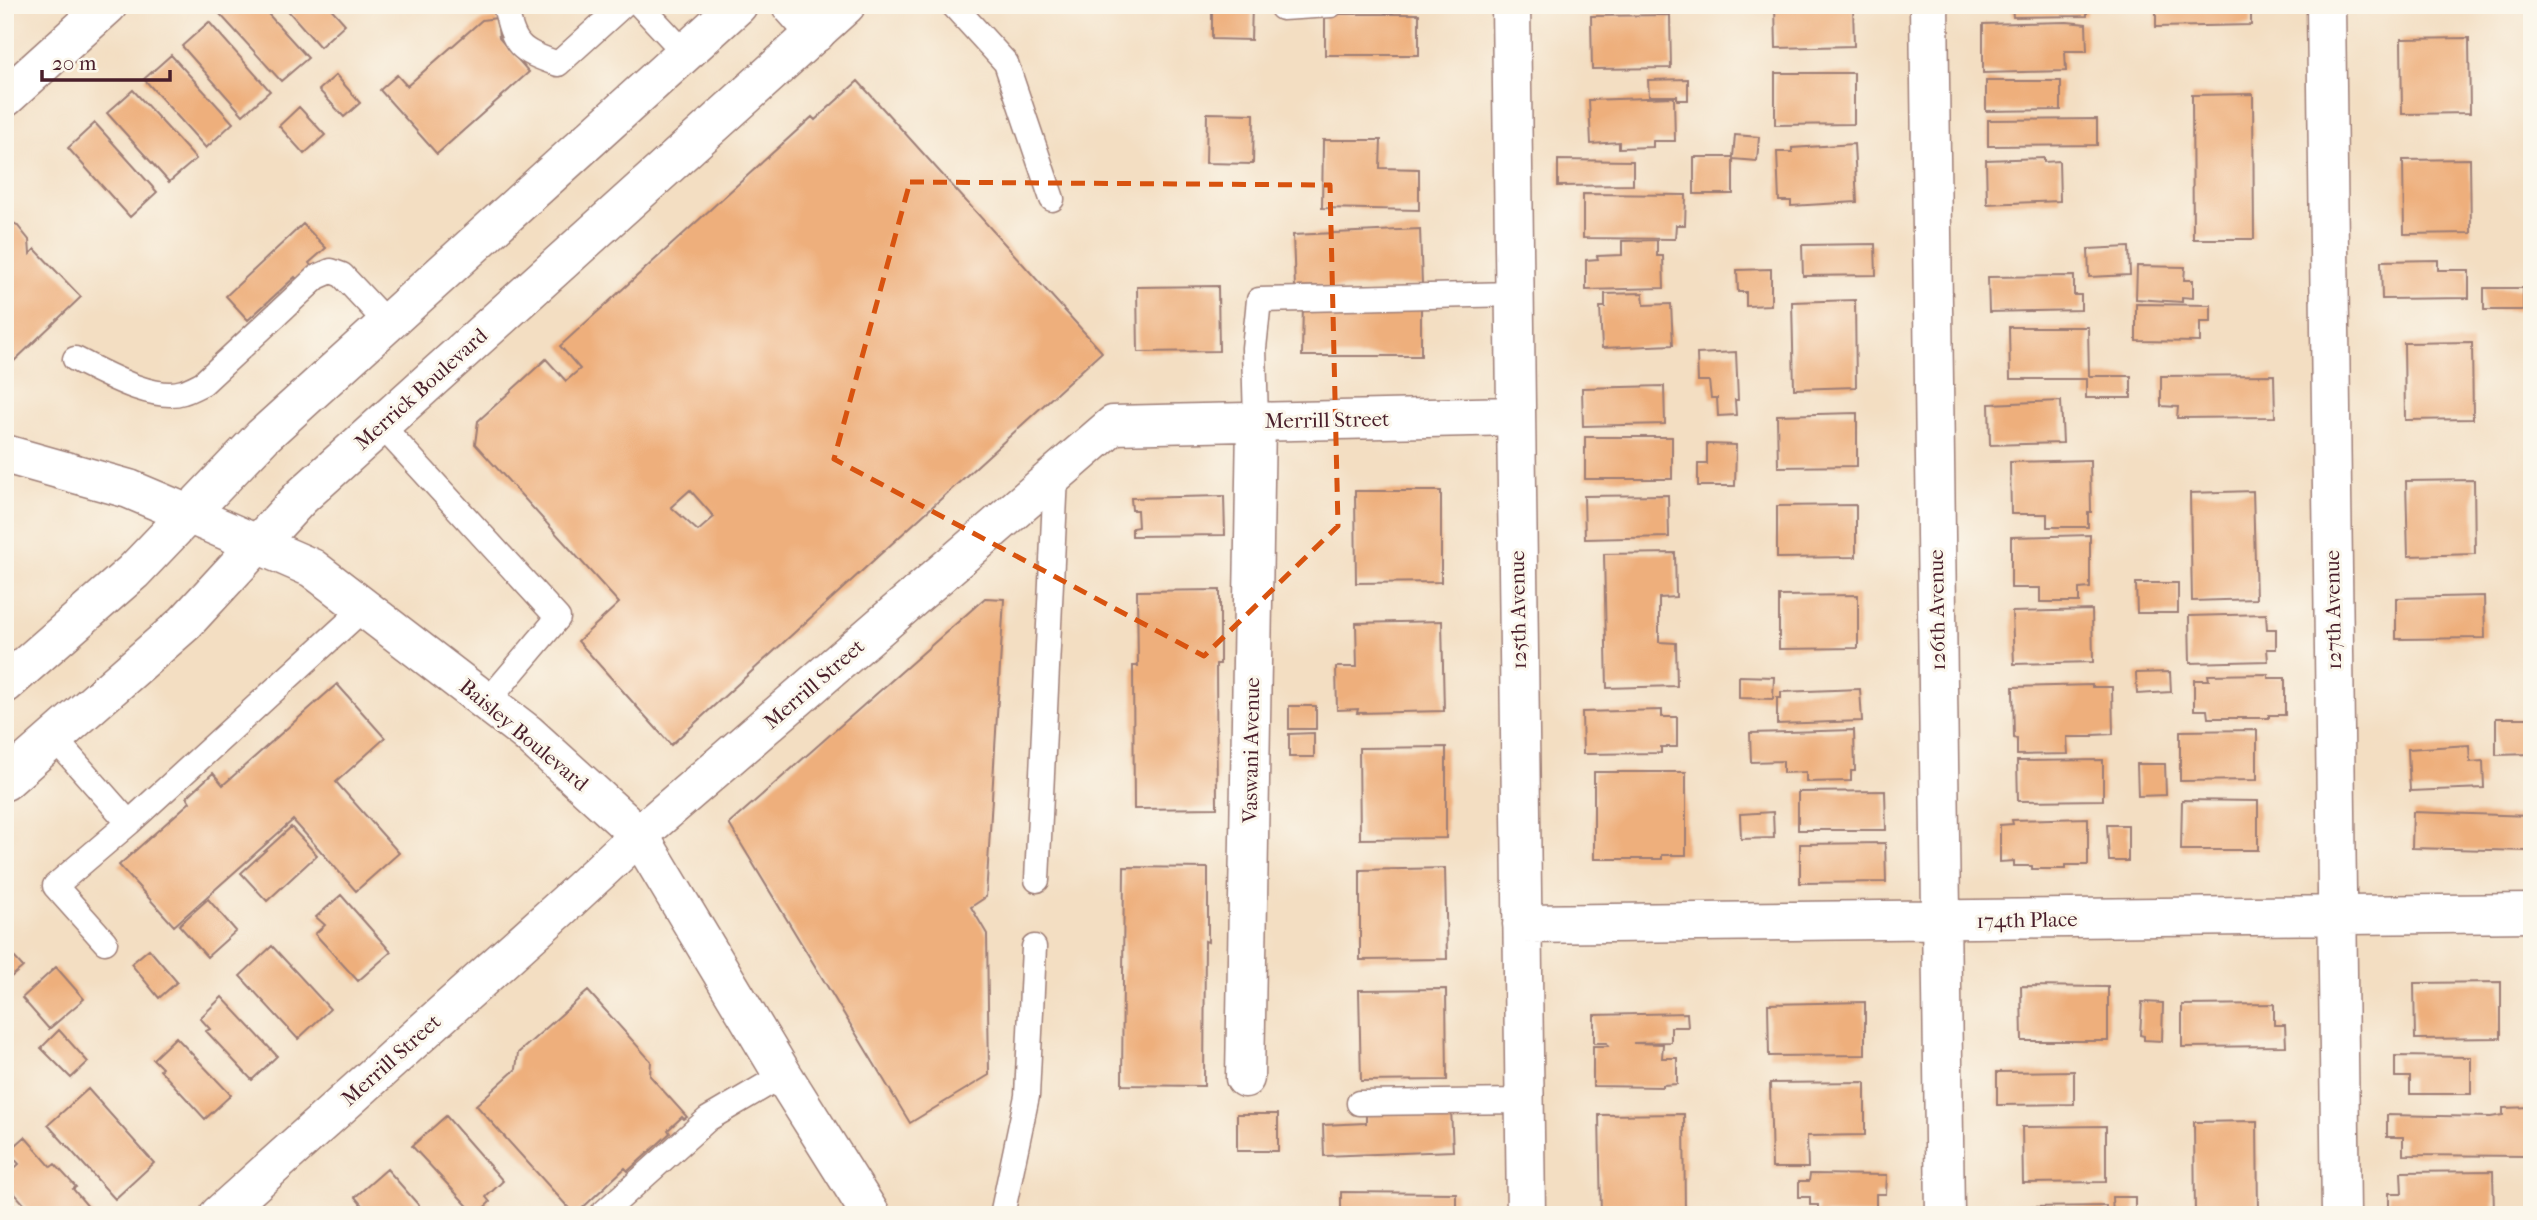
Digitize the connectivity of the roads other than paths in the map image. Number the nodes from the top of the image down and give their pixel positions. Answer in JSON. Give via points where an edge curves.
{"nodes":[{"id":1,"x":108,"y":5,"type":"edge"},
{"id":2,"x":505,"y":5,"type":"edge"},
{"id":3,"x":623,"y":5,"type":"edge"},
{"id":4,"x":640,"y":5,"type":"edge"},
{"id":5,"x":738,"y":5,"type":"edge"},
{"id":6,"x":790,"y":5,"type":"edge"},
{"id":7,"x":846,"y":5,"type":"edge"},
{"id":8,"x":953,"y":5,"type":"edge"},
{"id":9,"x":1331,"y":5,"type":"edge"},
{"id":10,"x":1511,"y":5,"type":"edge"},
{"id":11,"x":1929,"y":5,"type":"edge"},
{"id":12,"x":2326,"y":5,"type":"edge"},
{"id":13,"x":1282,"y":8,"type":"dead end"},
{"id":14,"x":816,"y":33,"type":"junction"},
{"id":15,"x":685,"y":53,"type":"junction"},
{"id":16,"x":5,"y":97,"type":"edge"},
{"id":17,"x":1052,"y":200,"type":"dead end"},
{"id":18,"x":1514,"y":295,"type":"junction"},
{"id":19,"x":387,"y":323,"type":"junction"},
{"id":20,"x":75,"y":359,"type":"dead end"},
{"id":21,"x":1516,"y":416,"type":"junction"},
{"id":22,"x":1256,"y":422,"type":"junction"},
{"id":23,"x":381,"y":425,"type":"junction"},
{"id":24,"x":5,"y":454,"type":"edge"},
{"id":25,"x":1056,"y":475,"type":"junction"},
{"id":26,"x":188,"y":514,"type":"junction"},
{"id":27,"x":258,"y":545,"type":"junction"},
{"id":28,"x":365,"y":608,"type":"junction"},
{"id":29,"x":5,"y":684,"type":"edge"},
{"id":30,"x":487,"y":702,"type":"junction"},
{"id":31,"x":54,"y":738,"type":"junction"},
{"id":32,"x":5,"y":781,"type":"edge"},
{"id":33,"x":129,"y":823,"type":"junction"},
{"id":34,"x":639,"y":835,"type":"junction"},
{"id":35,"x":1037,"y":880,"type":"dead end"},
{"id":36,"x":2532,"y":913,"type":"edge"},
{"id":37,"x":2336,"y":916,"type":"junction"},
{"id":38,"x":1941,"y":921,"type":"junction"},
{"id":39,"x":1522,"y":924,"type":"junction"},
{"id":40,"x":105,"y":942,"type":"dead end"},
{"id":41,"x":1034,"y":947,"type":"dead end"},
{"id":42,"x":783,"y":1074,"type":"junction"},
{"id":43,"x":1245,"y":1078,"type":"dead end"},
{"id":44,"x":1524,"y":1101,"type":"junction"},
{"id":45,"x":1359,"y":1103,"type":"dead end"},
{"id":46,"x":219,"y":1215,"type":"edge"},
{"id":47,"x":601,"y":1215,"type":"edge"},
{"id":48,"x":870,"y":1215,"type":"edge"},
{"id":49,"x":1002,"y":1215,"type":"edge"},
{"id":50,"x":1525,"y":1215,"type":"edge"},
{"id":51,"x":1945,"y":1215,"type":"edge"},
{"id":52,"x":2341,"y":1215,"type":"edge"}],
"edges":[{"from":1,"to":16,"type":"street"},
{"from":2,"to":3,"type":"lane","via":[[512,35],[530,54],[558,64]]},
{"from":4,"to":15,"type":"lane"},
{"from":5,"to":15,"type":"street"},
{"from":6,"to":14,"type":"street"},
{"from":7,"to":14,"type":"street","name":"Merrick Boulevard"},
{"from":8,"to":17,"type":"lane","via":[[1006,63]]},
{"from":9,"to":13,"type":"lane"},
{"from":10,"to":18,"type":"street","name":"125th Avenue"},
{"from":11,"to":38,"type":"street","name":"126th Avenue"},
{"from":12,"to":37,"type":"street","name":"127th Avenue"},
{"from":14,"to":23,"type":"street","name":"Merrick Boulevard"},
{"from":15,"to":19,"type":"street"},
{"from":18,"to":21,"type":"street","name":"125th Avenue"},
{"from":18,"to":22,"type":"lane","via":[[1259,300],[1254,348]]},
{"from":19,"to":20,"type":"lane","via":[[342,275],[331,271],[317,276],[203,383],[182,393],[162,394],[124,382]]},
{"from":19,"to":26,"type":"street","via":[[263,436]]},
{"from":21,"to":22,"type":"street","name":"Merrill Street"},
{"from":21,"to":39,"type":"street","name":"125th Avenue"},
{"from":22,"to":25,"type":"street","name":"Merrill Street","via":[[1114,425]]},
{"from":22,"to":43,"type":"street","name":"Vaswani Avenue"},
{"from":23,"to":27,"type":"street","name":"Merrick Boulevard","via":[[301,497]]},
{"from":23,"to":30,"type":"lane","via":[[558,618]]},
{"from":24,"to":26,"type":"street","name":"Baisley Boulevard","via":[[129,489]]},
{"from":25,"to":34,"type":"street","name":"Merrill Street"},
{"from":25,"to":35,"type":"lane"},
{"from":26,"to":27,"type":"street","name":"Baisley Boulevard"},
{"from":26,"to":29,"type":"street","via":[[133,572]]},
{"from":27,"to":28,"type":"street","name":"Baisley Boulevard","via":[[312,568]]},
{"from":27,"to":31,"type":"street","name":"Merrick Boulevard","via":[[184,623]]},
{"from":28,"to":30,"type":"street","name":"Baisley Boulevard"},
{"from":28,"to":33,"type":"lane"},
{"from":30,"to":34,"type":"street","name":"Baisley Boulevard"},
{"from":31,"to":32,"type":"street","name":"Merrick Boulevard"},
{"from":31,"to":33,"type":"lane"},
{"from":33,"to":40,"type":"lane","via":[[55,886]]},
{"from":34,"to":42,"type":"street","name":"Baisley Boulevard"},
{"from":34,"to":46,"type":"street","name":"Merrill Street"},
{"from":36,"to":37,"type":"street","name":"174th Place"},
{"from":37,"to":38,"type":"street","name":"174th Place"},
{"from":37,"to":52,"type":"street","name":"127th Avenue"},
{"from":38,"to":39,"type":"street","name":"174th Place"},
{"from":38,"to":51,"type":"street","name":"126th Avenue"},
{"from":39,"to":44,"type":"street","name":"125th Avenue"},
{"from":41,"to":49,"type":"lane","via":[[1027,1096]]},
{"from":42,"to":47,"type":"lane","via":[[708,1119]]},
{"from":42,"to":48,"type":"street","name":"Baisley Boulevard"},
{"from":44,"to":45,"type":"lane"},
{"from":44,"to":50,"type":"street","name":"125th Avenue"}]}
